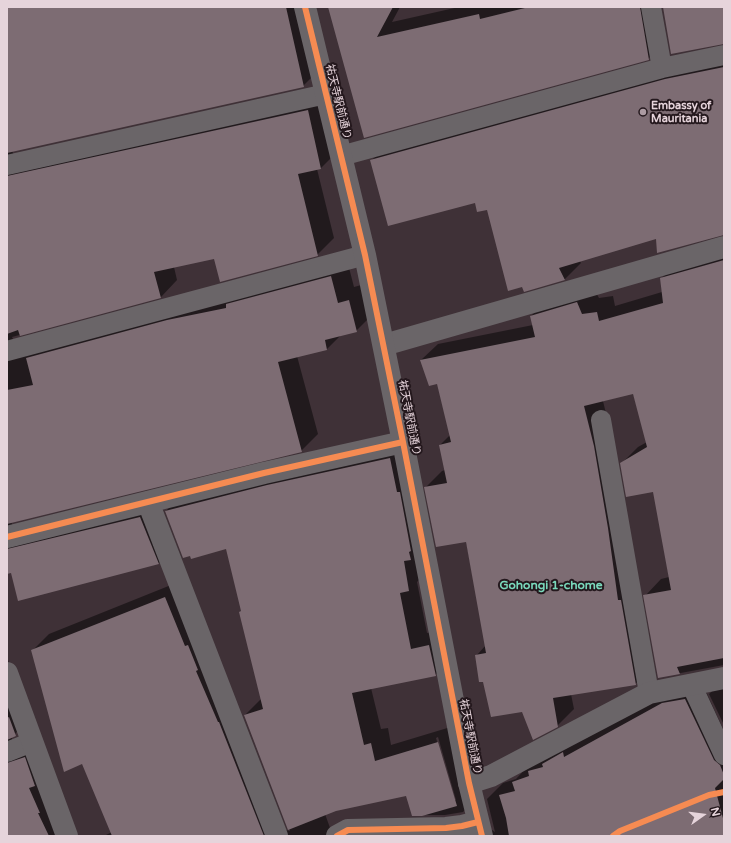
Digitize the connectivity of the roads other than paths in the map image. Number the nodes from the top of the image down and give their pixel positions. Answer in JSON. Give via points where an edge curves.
{"nodes":[{"id":1,"x":305,"y":7,"type":"edge"},
{"id":2,"x":651,"y":7,"type":"edge"},
{"id":3,"x":724,"y":55,"type":"edge"},
{"id":4,"x":662,"y":68,"type":"junction"},
{"id":5,"x":326,"y":94,"type":"junction"},
{"id":6,"x":341,"y":156,"type":"junction"},
{"id":7,"x":7,"y":165,"type":"edge"},
{"id":8,"x":724,"y":247,"type":"edge"},
{"id":9,"x":365,"y":255,"type":"junction"},
{"id":10,"x":384,"y":345,"type":"junction"},
{"id":11,"x":7,"y":351,"type":"edge"},
{"id":12,"x":601,"y":420,"type":"dead end"},
{"id":13,"x":403,"y":442,"type":"junction"},
{"id":14,"x":148,"y":502,"type":"junction"},
{"id":15,"x":7,"y":538,"type":"edge"},
{"id":16,"x":7,"y":673,"type":"edge"},
{"id":17,"x":724,"y":678,"type":"edge"},
{"id":18,"x":691,"y":684,"type":"junction"},
{"id":19,"x":649,"y":693,"type":"junction"},
{"id":20,"x":32,"y":742,"type":"junction"},
{"id":21,"x":7,"y":752,"type":"edge"},
{"id":22,"x":724,"y":755,"type":"edge"},
{"id":23,"x":469,"y":783,"type":"junction"},
{"id":24,"x":480,"y":829,"type":"edge"},
{"id":25,"x":67,"y":836,"type":"edge"},
{"id":26,"x":277,"y":836,"type":"edge"},
{"id":27,"x":337,"y":836,"type":"edge"}],
"edges":[{"from":1,"to":5,"type":"street","name":"祐天寺駅前通り"},
{"from":2,"to":4,"type":"lane"},
{"from":3,"to":4,"type":"lane"},
{"from":4,"to":6,"type":"lane"},
{"from":5,"to":6,"type":"street","name":"祐天寺駅前通り"},
{"from":5,"to":7,"type":"lane"},
{"from":6,"to":9,"type":"street","name":"祐天寺駅前通り"},
{"from":8,"to":10,"type":"street"},
{"from":9,"to":10,"type":"street","name":"祐天寺駅前通り"},
{"from":9,"to":11,"type":"lane"},
{"from":10,"to":13,"type":"street","name":"祐天寺駅前通り"},
{"from":12,"to":19,"type":"lane"},
{"from":13,"to":14,"type":"street"},
{"from":13,"to":23,"type":"street","name":"祐天寺駅前通り"},
{"from":14,"to":15,"type":"street"},
{"from":14,"to":26,"type":"street"},
{"from":16,"to":20,"type":"street"},
{"from":17,"to":18,"type":"street"},
{"from":18,"to":19,"type":"street"},
{"from":18,"to":22,"type":"lane"},
{"from":19,"to":23,"type":"street","via":[[491,776]]},
{"from":20,"to":21,"type":"lane"},
{"from":20,"to":25,"type":"street"},
{"from":23,"to":24,"type":"street","name":"祐天寺駅前通り"},
{"from":24,"to":27,"type":"street","via":[[462,826],[348,830]]}]}
